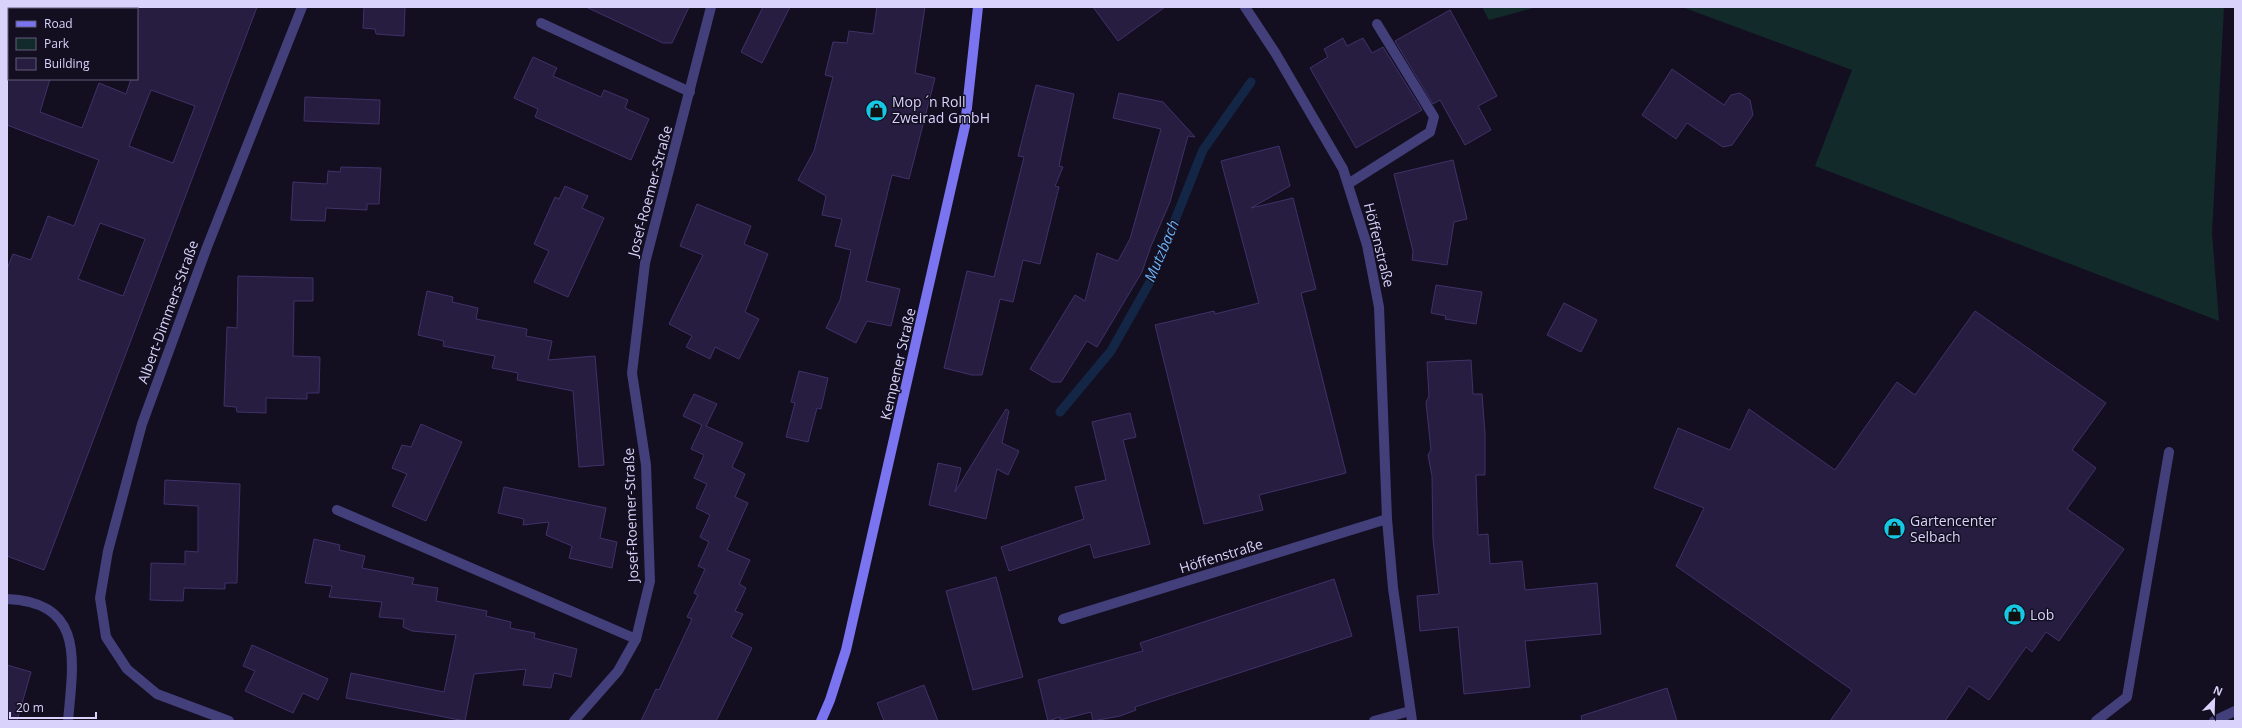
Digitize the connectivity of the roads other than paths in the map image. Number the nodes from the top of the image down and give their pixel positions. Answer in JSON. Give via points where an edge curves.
{"nodes":[{"id":1,"x":302,"y":7,"type":"edge"},
{"id":2,"x":711,"y":7,"type":"edge"},
{"id":3,"x":978,"y":7,"type":"edge"},
{"id":4,"x":1245,"y":7,"type":"edge"},
{"id":5,"x":541,"y":23,"type":"dead end"},
{"id":6,"x":1377,"y":24,"type":"dead end"},
{"id":7,"x":690,"y":92,"type":"junction"},
{"id":8,"x":1348,"y":184,"type":"junction"},
{"id":9,"x":2169,"y":452,"type":"dead end"},
{"id":10,"x":337,"y":510,"type":"dead end"},
{"id":11,"x":1387,"y":519,"type":"junction"},
{"id":12,"x":7,"y":599,"type":"edge"},
{"id":13,"x":1063,"y":619,"type":"dead end"},
{"id":14,"x":636,"y":639,"type":"junction"},
{"id":15,"x":2235,"y":711,"type":"edge"},
{"id":16,"x":1411,"y":716,"type":"edge"},
{"id":17,"x":68,"y":721,"type":"edge"},
{"id":18,"x":229,"y":721,"type":"edge"},
{"id":19,"x":574,"y":721,"type":"edge"},
{"id":20,"x":821,"y":721,"type":"edge"},
{"id":21,"x":1374,"y":721,"type":"edge"},
{"id":22,"x":2096,"y":721,"type":"edge"},
{"id":23,"x":2214,"y":721,"type":"edge"}],
"edges":[{"from":1,"to":18,"type":"street","name":"Albert-Dimmers-Straße","via":[[207,247],[142,424],[108,551],[100,598],[106,637],[127,670],[157,694]]},
{"from":2,"to":7,"type":"street","name":"Josef-Roemer-Straße"},
{"from":3,"to":20,"type":"main road","name":"Kempener Straße","via":[[965,126],[846,650]]},
{"from":4,"to":8,"type":"street","name":"Höffenstraße","via":[[1343,169]]},
{"from":5,"to":7,"type":"street"},
{"from":6,"to":8,"type":"street","via":[[1434,117],[1430,132]]},
{"from":7,"to":14,"type":"street","name":"Josef-Roemer-Straße","via":[[645,263],[632,373],[646,465],[650,581]]},
{"from":8,"to":11,"type":"street","name":"Höffenstraße","via":[[1367,245],[1379,307]]},
{"from":9,"to":22,"type":"street","via":[[2127,697]]},
{"from":10,"to":14,"type":"street"},
{"from":11,"to":13,"type":"street","name":"Höffenstraße"},
{"from":11,"to":16,"type":"street","name":"Höffenstraße","via":[[1393,588]]},
{"from":12,"to":17,"type":"street","via":[[27,600],[49,609],[62,622],[72,645]]},
{"from":14,"to":19,"type":"street","name":"Josef-Roemer-Straße","via":[[618,671]]},
{"from":15,"to":23,"type":"street"},
{"from":16,"to":21,"type":"street"}]}
